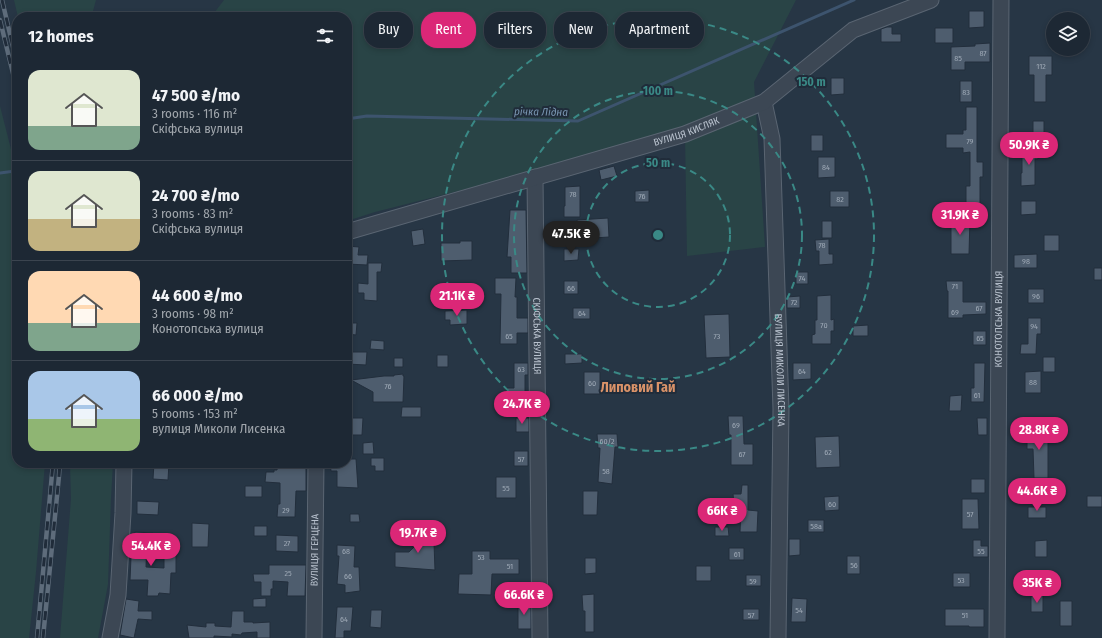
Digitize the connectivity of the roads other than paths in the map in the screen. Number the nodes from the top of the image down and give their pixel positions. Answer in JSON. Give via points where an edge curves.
{"nodes":[{"id":1,"x":931,"y":0,"type":"edge"},
{"id":2,"x":1001,"y":0,"type":"edge"},
{"id":3,"x":764,"y":102,"type":"junction"},
{"id":4,"x":535,"y":177,"type":"junction"},
{"id":5,"x":352,"y":231,"type":"edge"},
{"id":6,"x":124,"y":468,"type":"edge"},
{"id":7,"x":316,"y":468,"type":"edge"},
{"id":8,"x":110,"y":638,"type":"edge"},
{"id":9,"x":314,"y":638,"type":"edge"},
{"id":10,"x":540,"y":638,"type":"edge"},
{"id":11,"x":778,"y":638,"type":"edge"},
{"id":12,"x":997,"y":638,"type":"edge"}],
"edges":[{"from":1,"to":3,"type":"street","name":"ВУЛИЦЯ КИСЛЯК","via":[[853,30]]},
{"from":2,"to":12,"type":"street","name":"КОНОТОПСЬКА ВУЛИЦЯ"},
{"from":3,"to":4,"type":"street","name":"ВУЛИЦЯ КИСЛЯК","via":[[685,134]]},
{"from":3,"to":11,"type":"street","name":"ВУЛИЦЯ МИКОЛИ ЛИСЕНКА","via":[[772,139],[782,409]]},
{"from":4,"to":5,"type":"street","name":"ВУЛИЦЯ КИСЛЯК"},
{"from":4,"to":10,"type":"street","name":"СКІФСЬКА ВУЛИЦЯ"},
{"from":6,"to":8,"type":"street","via":[[118,596]]},
{"from":7,"to":9,"type":"street","name":"ВУЛИЦЯ ГЕРЦЕНА"}]}
